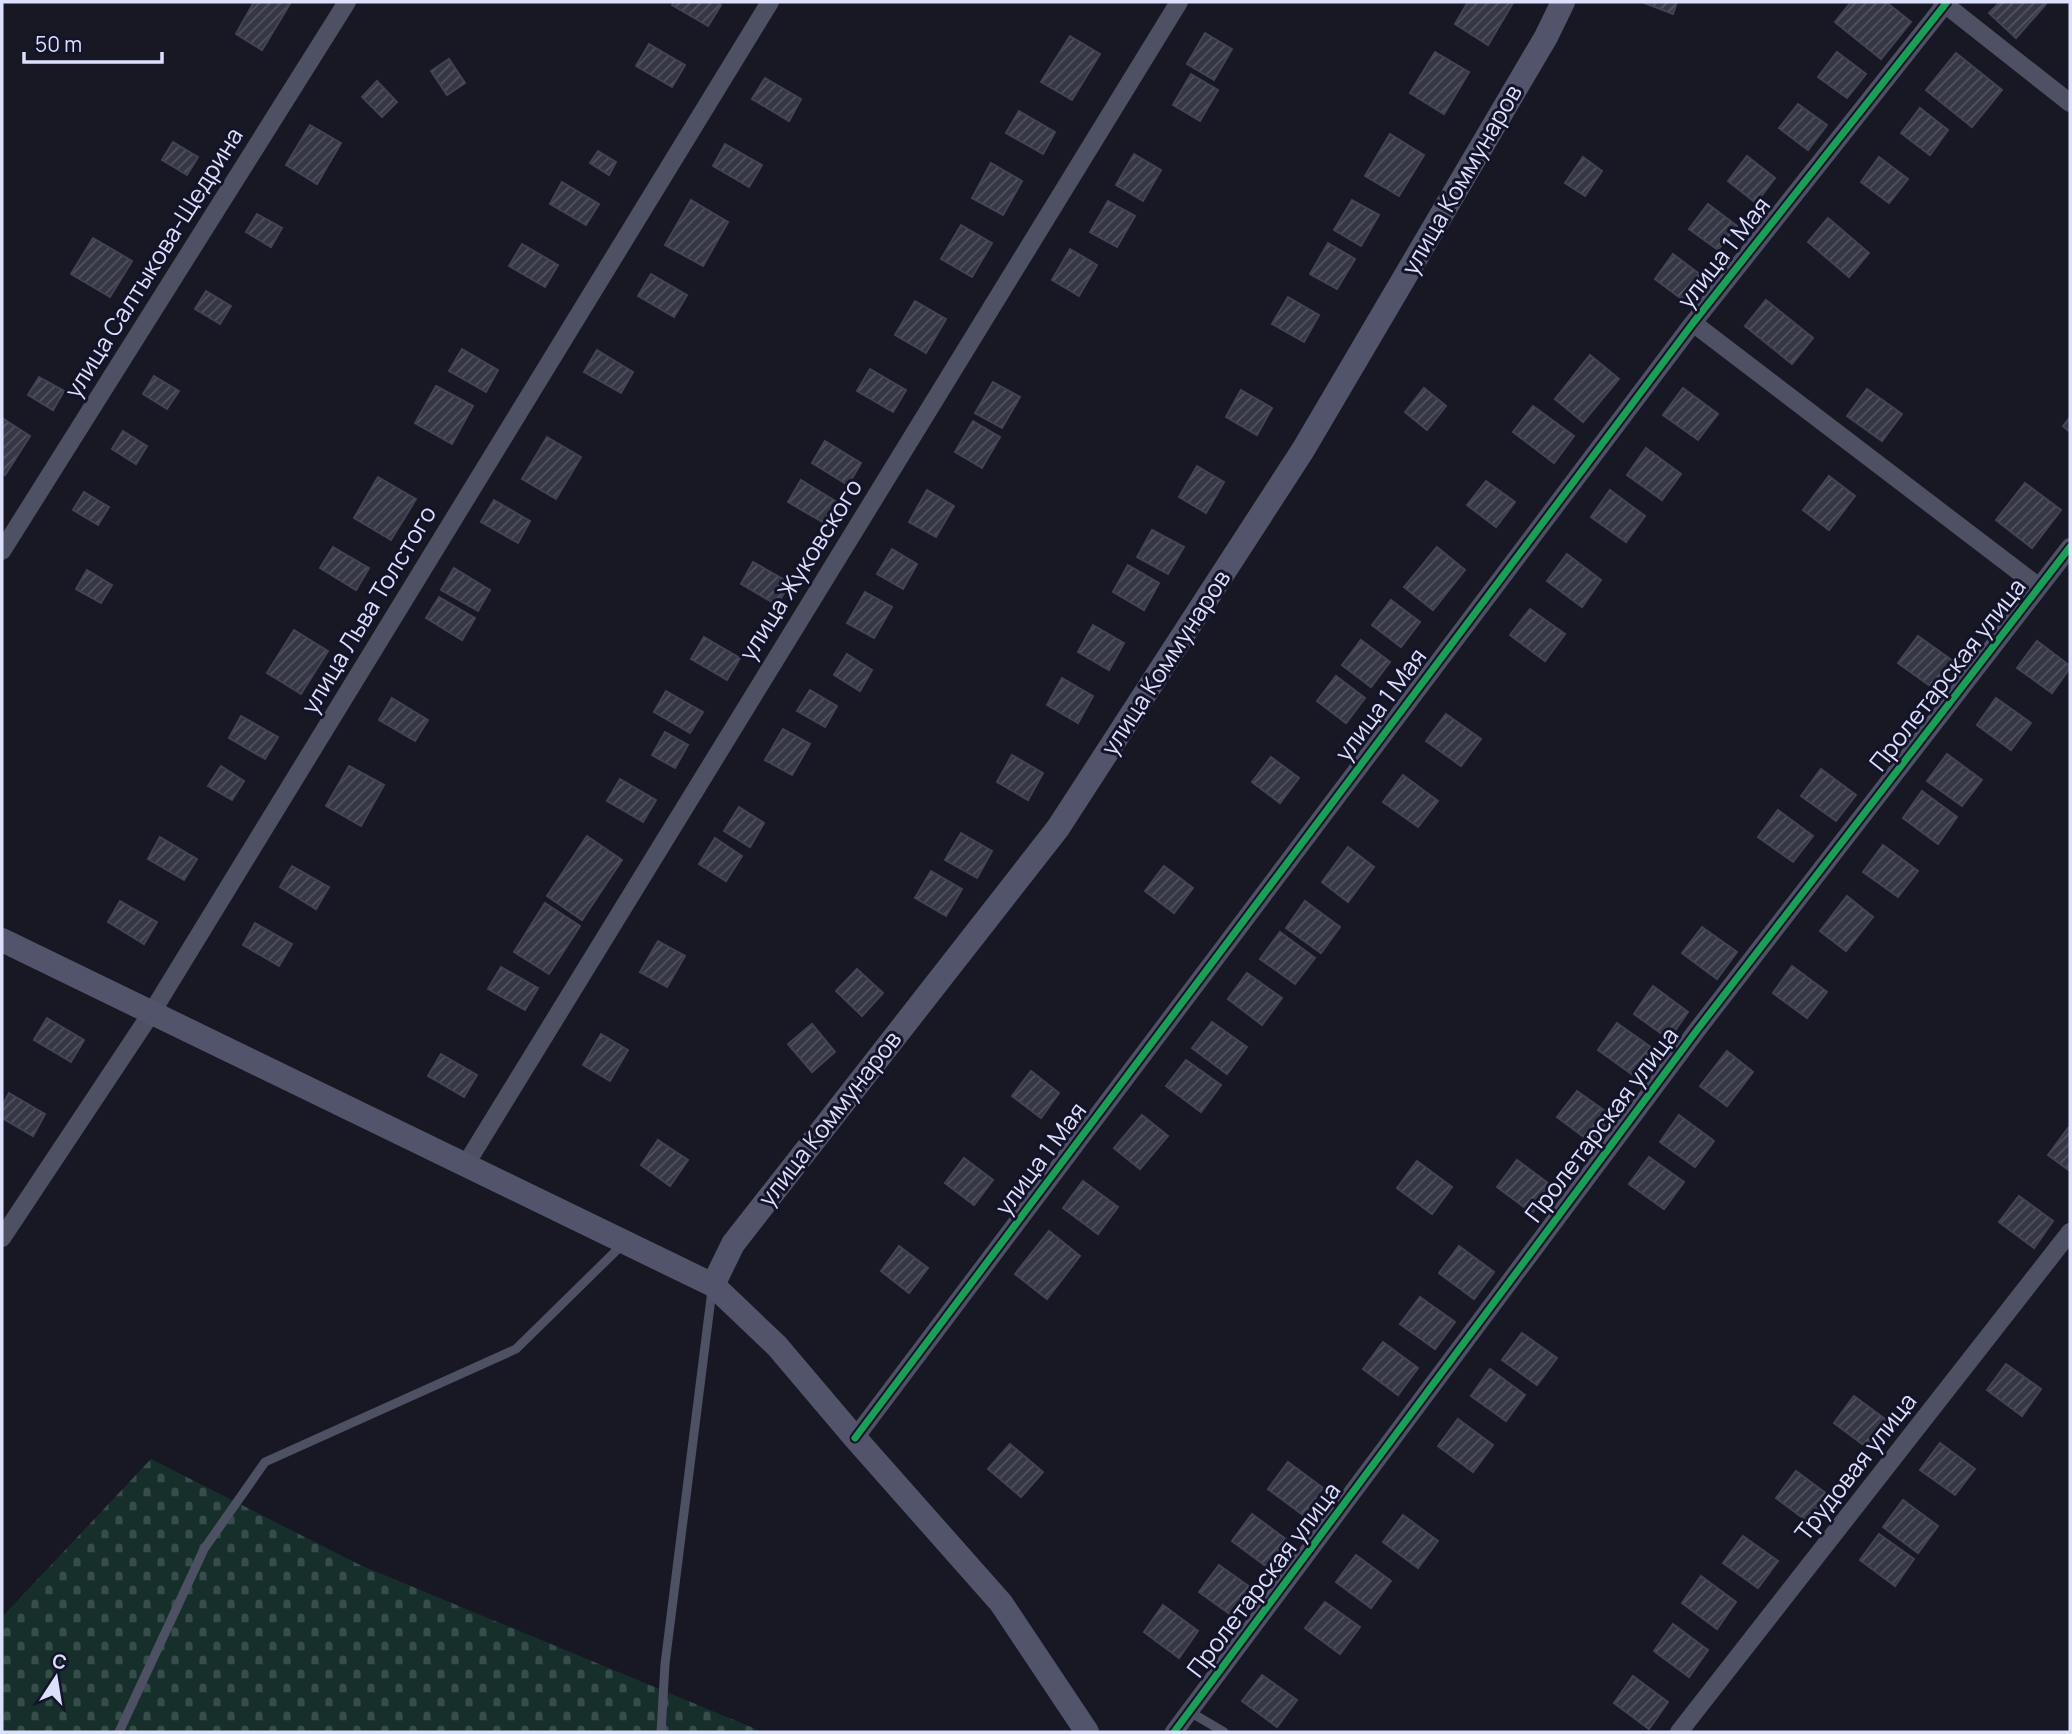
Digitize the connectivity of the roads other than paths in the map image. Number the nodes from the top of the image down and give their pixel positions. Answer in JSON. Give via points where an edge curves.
{"nodes":[{"id":1,"x":347,"y":2,"type":"edge"},
{"id":2,"x":770,"y":2,"type":"edge"},
{"id":3,"x":1179,"y":2,"type":"edge"},
{"id":4,"x":1563,"y":2,"type":"edge"},
{"id":5,"x":1945,"y":3,"type":"edge"},
{"id":6,"x":2070,"y":103,"type":"edge"},
{"id":7,"x":1693,"y":323,"type":"junction"},
{"id":8,"x":2070,"y":547,"type":"edge"},
{"id":9,"x":2,"y":551,"type":"edge"},
{"id":10,"x":2039,"y":587,"type":"junction"},
{"id":11,"x":2,"y":940,"type":"edge"},
{"id":12,"x":152,"y":1012,"type":"junction"},
{"id":13,"x":466,"y":1164,"type":"junction"},
{"id":14,"x":2070,"y":1232,"type":"edge"},
{"id":15,"x":2,"y":1238,"type":"edge"},
{"id":16,"x":625,"y":1242,"type":"junction"},
{"id":17,"x":713,"y":1285,"type":"junction"},
{"id":18,"x":855,"y":1438,"type":"junction"},
{"id":19,"x":1190,"y":1712,"type":"junction"},
{"id":20,"x":119,"y":1732,"type":"edge"},
{"id":21,"x":662,"y":1732,"type":"edge"},
{"id":22,"x":1087,"y":1732,"type":"edge"},
{"id":23,"x":1174,"y":1732,"type":"edge"},
{"id":24,"x":1224,"y":1732,"type":"edge"},
{"id":25,"x":1679,"y":1732,"type":"edge"}],
"edges":[{"from":1,"to":9,"type":"street","name":"улица Салтыкова-Щедрина"},
{"from":2,"to":12,"type":"street","name":"улица Льва Толстого"},
{"from":3,"to":13,"type":"street","name":"улица Жуковского"},
{"from":4,"to":17,"type":"main road","name":"улица Коммунаров","via":[[1303,450],[1058,828],[733,1244]]},
{"from":5,"to":6,"type":"street"},
{"from":5,"to":7,"type":"street","name":"улица 1 Мая"},
{"from":7,"to":10,"type":"street"},
{"from":7,"to":18,"type":"street","name":"улица 1 Мая"},
{"from":8,"to":10,"type":"street","name":"Пролетарская улица"},
{"from":10,"to":19,"type":"street","name":"Пролетарская улица","via":[[1698,1030]]},
{"from":11,"to":12,"type":"main road"},
{"from":12,"to":13,"type":"main road"},
{"from":12,"to":15,"type":"street","name":"улица Льва Толстого"},
{"from":13,"to":16,"type":"main road"},
{"from":14,"to":25,"type":"street","name":"Трудовая улица"},
{"from":16,"to":17,"type":"main road"},
{"from":16,"to":20,"type":"lane","via":[[516,1349],[265,1462],[204,1549]]},
{"from":17,"to":18,"type":"main road","via":[[777,1346]]},
{"from":17,"to":21,"type":"lane","via":[[666,1664]]},
{"from":18,"to":22,"type":"main road","via":[[1001,1603]]},
{"from":19,"to":23,"type":"street","name":"Пролетарская улица"},
{"from":19,"to":24,"type":"lane"}]}
